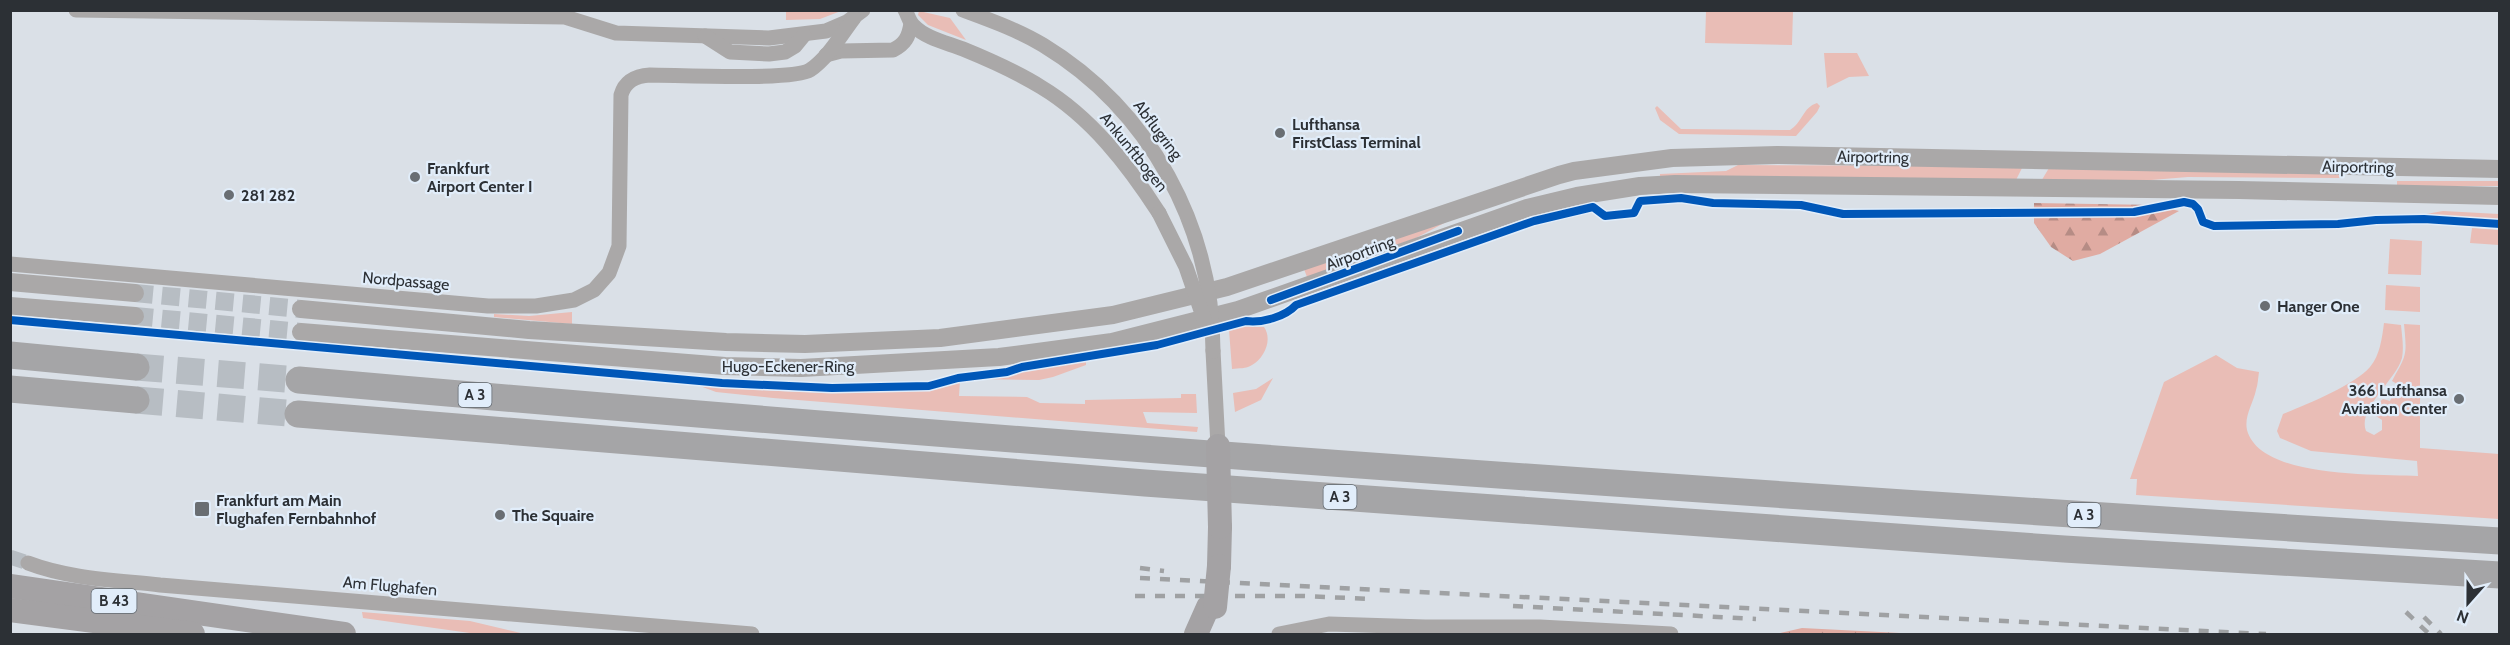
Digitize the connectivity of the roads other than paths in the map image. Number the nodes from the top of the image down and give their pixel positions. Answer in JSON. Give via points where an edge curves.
{"nodes":[{"id":1,"x":76,"y":10,"type":"edge"},
{"id":2,"x":281,"y":10,"type":"edge"},
{"id":3,"x":292,"y":10,"type":"edge"},
{"id":4,"x":963,"y":10,"type":"edge"},
{"id":5,"x":859,"y":14,"type":"edge"},
{"id":6,"x":908,"y":17,"type":"edge"},
{"id":7,"x":826,"y":55,"type":"junction"},
{"id":8,"x":2499,"y":170,"type":"edge"},
{"id":9,"x":2499,"y":196,"type":"edge"},
{"id":10,"x":10,"y":264,"type":"edge"},
{"id":11,"x":1264,"y":275,"type":"joint"},
{"id":12,"x":10,"y":282,"type":"edge"},
{"id":13,"x":135,"y":293,"type":"tunnel mouth"},
{"id":14,"x":1271,"y":300,"type":"joint"},
{"id":15,"x":10,"y":306,"type":"edge"},
{"id":16,"x":301,"y":309,"type":"tunnel mouth"},
{"id":17,"x":135,"y":316,"type":"tunnel mouth"},
{"id":18,"x":301,"y":332,"type":"tunnel mouth"},
{"id":19,"x":1213,"y":351,"type":"junction"},
{"id":20,"x":10,"y":355,"type":"edge"},
{"id":21,"x":136,"y":367,"type":"tunnel mouth"},
{"id":22,"x":299,"y":380,"type":"tunnel mouth"},
{"id":23,"x":10,"y":389,"type":"edge"},
{"id":24,"x":135,"y":400,"type":"tunnel mouth"},
{"id":25,"x":298,"y":414,"type":"tunnel mouth"},
{"id":26,"x":1218,"y":446,"type":"joint"},
{"id":27,"x":2499,"y":541,"type":"edge"},
{"id":28,"x":28,"y":563,"type":"tunnel mouth"},
{"id":29,"x":2499,"y":575,"type":"edge"},
{"id":30,"x":10,"y":586,"type":"edge"},
{"id":31,"x":10,"y":609,"type":"edge"},
{"id":32,"x":1210,"y":609,"type":"edge"},
{"id":33,"x":193,"y":634,"type":"edge"},
{"id":34,"x":344,"y":634,"type":"edge"},
{"id":35,"x":752,"y":634,"type":"edge"},
{"id":36,"x":1279,"y":634,"type":"edge"},
{"id":37,"x":1671,"y":634,"type":"edge"}],
"edges":[{"from":1,"to":5,"type":"street","via":[[565,18],[616,33],[769,38],[832,29]]},
{"from":2,"to":3,"type":"street"},
{"from":4,"to":19,"type":"street","name":"Abflugring","bridge":true,"via":[[1018,31],[1063,59],[1116,104],[1146,140],[1176,187],[1198,246],[1211,303]]},
{"from":5,"to":7,"type":"street"},
{"from":6,"to":7,"type":"street","via":[[908,38],[900,47]]},
{"from":6,"to":19,"type":"street","name":"Ankunftbogen","bridge":true,"via":[[921,32],[1024,76],[1060,100],[1114,151],[1160,213],[1186,267]]},
{"from":7,"to":10,"type":"street","name":"Nordpassage","via":[[810,70],[794,75],[641,75],[627,83],[621,95],[620,246],[614,264],[600,284],[574,300],[536,306],[488,306]]},
{"from":8,"to":11,"type":"street","name":"Airportring","via":[[1777,155],[1672,158],[1559,175]]},
{"from":9,"to":14,"type":"street","name":"Airportring","via":[[1640,186],[1527,208]]},
{"from":11,"to":16,"type":"street","name":"Hugo-Eckener-Ring","via":[[1113,315],[950,337],[861,342],[726,342],[529,330]]},
{"from":12,"to":13,"type":"street"},
{"from":14,"to":18,"type":"street","name":"Hugo-Eckener-Ring","via":[[1112,342],[1065,350],[801,368],[668,363]]},
{"from":15,"to":17,"type":"street"},
{"from":19,"to":26,"type":"street","name":"Ankunftbogen"},
{"from":20,"to":21,"type":"highway"},
{"from":22,"to":27,"type":"highway","number":"A 3","via":[[1472,473]]},
{"from":23,"to":24,"type":"highway"},
{"from":25,"to":29,"type":"highway","number":"A 3","via":[[1145,483],[2064,549]]},
{"from":26,"to":32,"type":"highway","bridge":true,"via":[[1220,527]]},
{"from":28,"to":35,"type":"street","name":"Am Flughafen","via":[[74,576],[149,584]]},
{"from":30,"to":34,"type":"highway","number":"B 43"},
{"from":31,"to":33,"type":"highway","number":"B 43"},
{"from":36,"to":37,"type":"street","via":[[1329,624],[1540,627]]}]}
